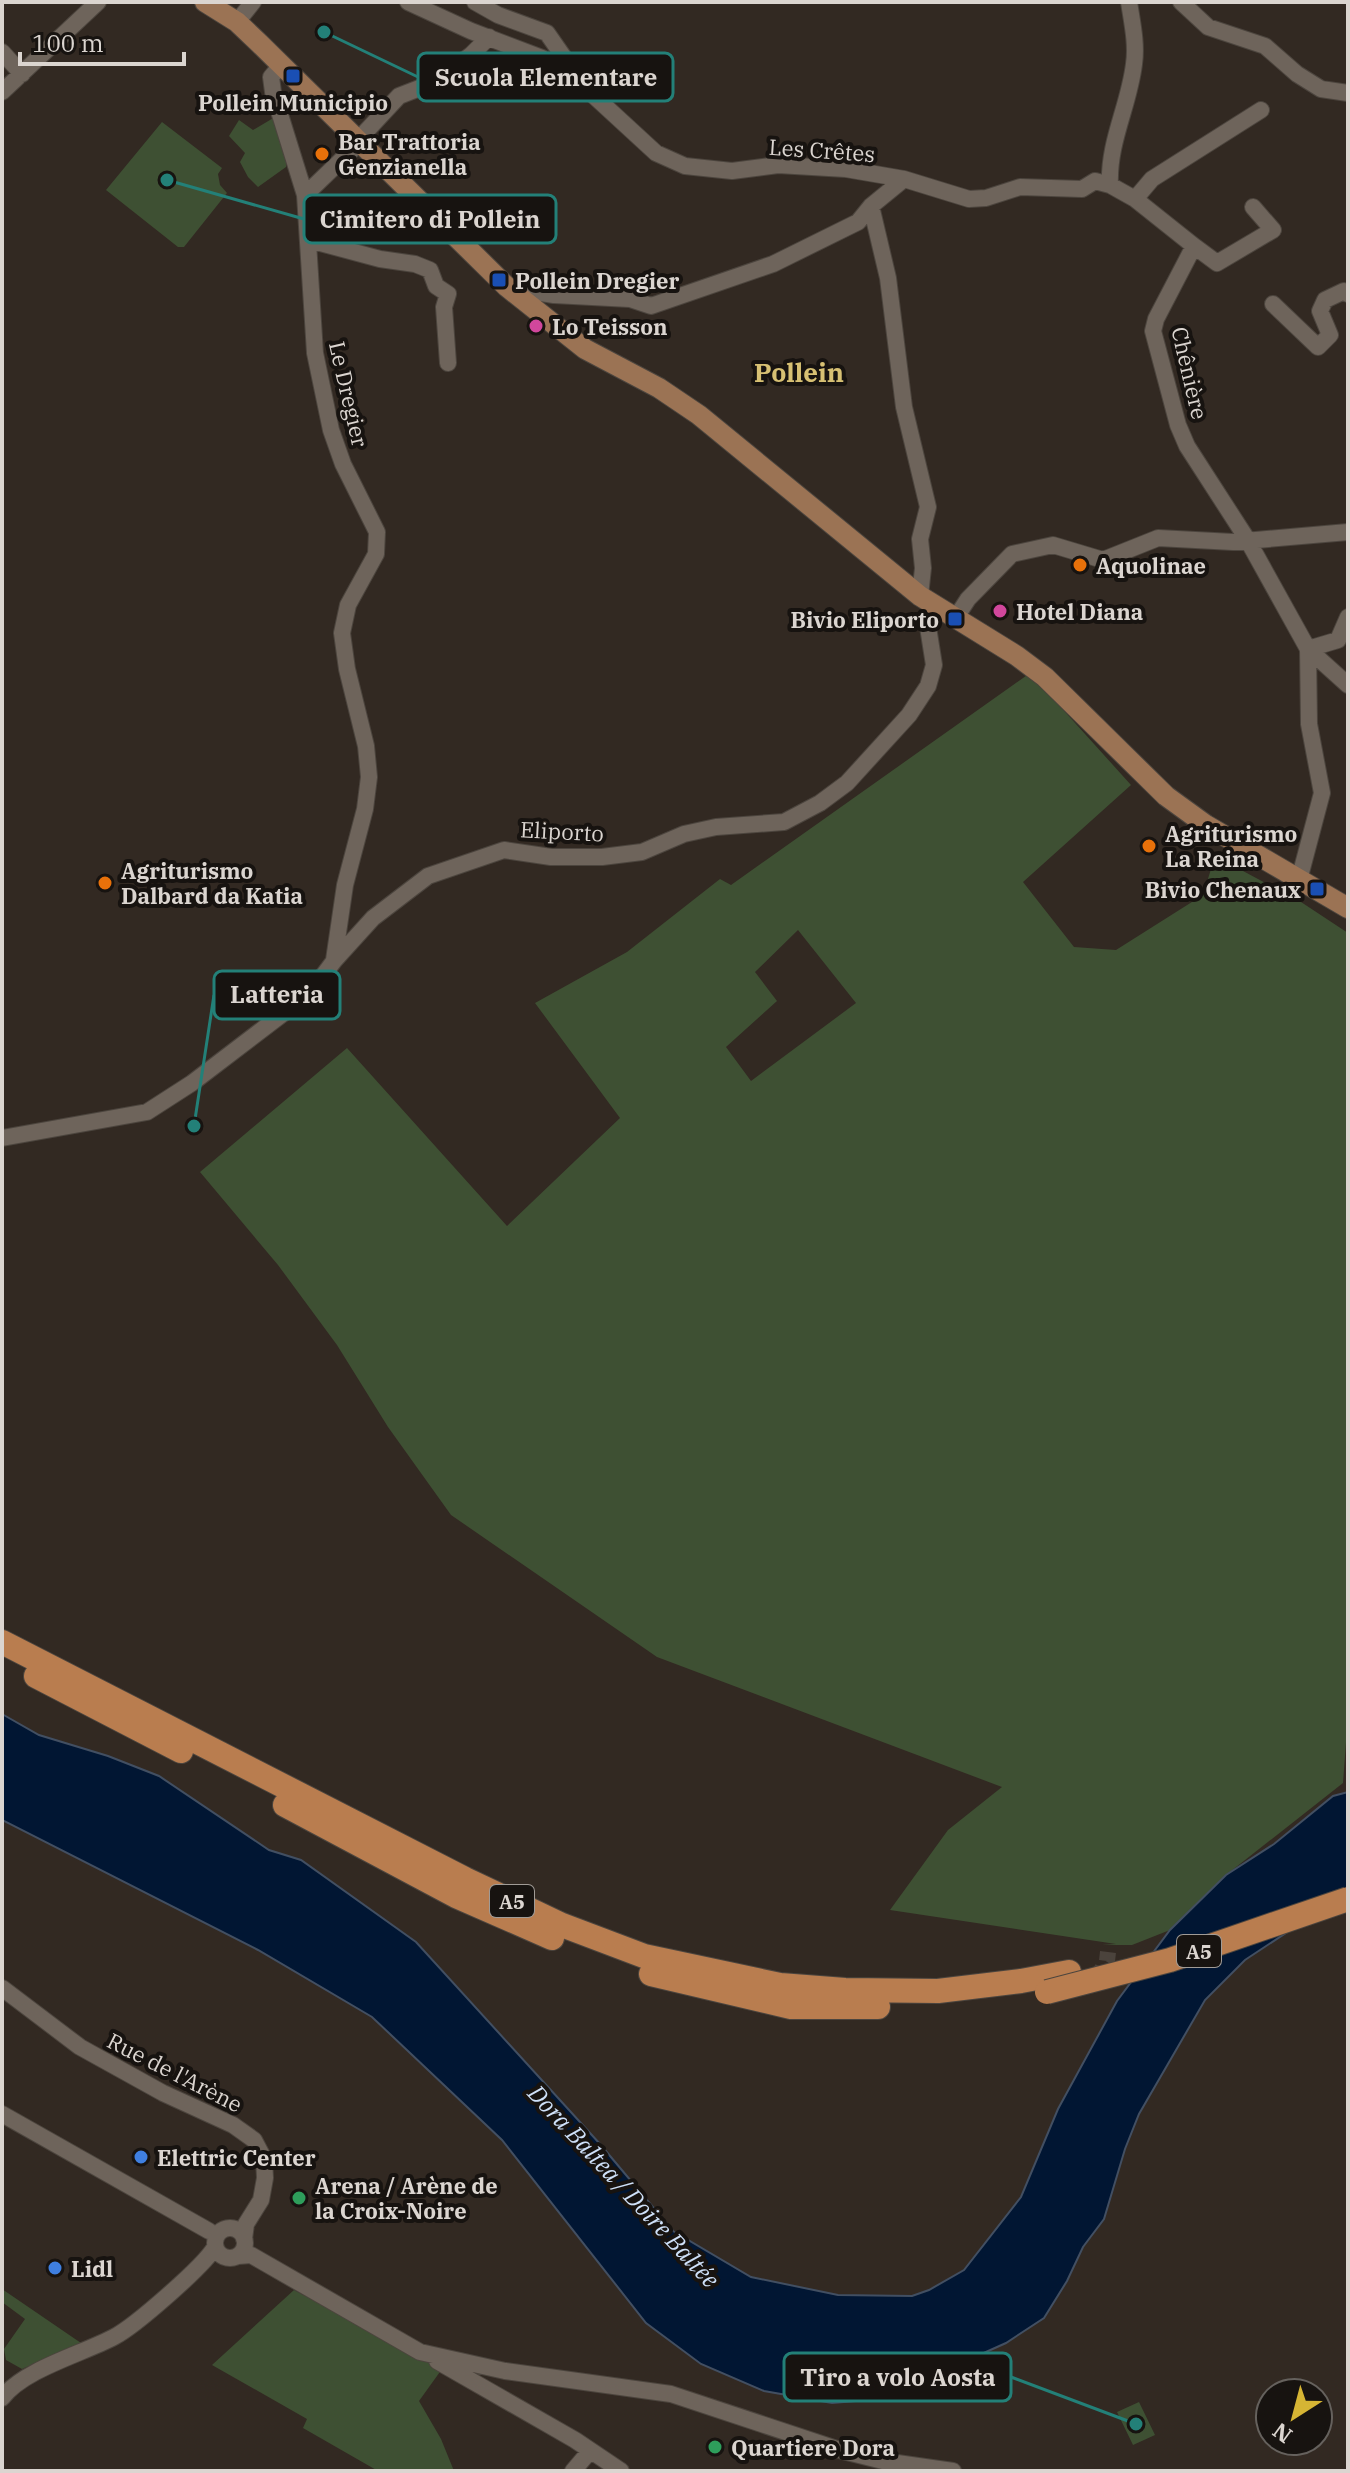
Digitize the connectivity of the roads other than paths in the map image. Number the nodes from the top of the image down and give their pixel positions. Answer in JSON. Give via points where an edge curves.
{"nodes":[{"id":1,"x":205,"y":2,"type":"edge"},
{"id":2,"x":253,"y":2,"type":"edge"},
{"id":3,"x":408,"y":2,"type":"edge"},
{"id":4,"x":475,"y":2,"type":"edge"},
{"id":5,"x":1129,"y":2,"type":"edge"},
{"id":6,"x":1181,"y":2,"type":"edge"},
{"id":7,"x":98,"y":3,"type":"edge"},
{"id":8,"x":237,"y":22,"type":"junction"},
{"id":9,"x":489,"y":37,"type":"junction"},
{"id":10,"x":2,"y":52,"type":"edge"},
{"id":11,"x":277,"y":60,"type":"junction"},
{"id":12,"x":559,"y":68,"type":"junction"},
{"id":13,"x":22,"y":74,"type":"junction"},
{"id":14,"x":2,"y":92,"type":"edge"},
{"id":15,"x":1348,"y":93,"type":"edge"},
{"id":16,"x":1261,"y":110,"type":"dead end"},
{"id":17,"x":359,"y":141,"type":"junction"},
{"id":18,"x":904,"y":179,"type":"junction"},
{"id":19,"x":1110,"y":185,"type":"junction"},
{"id":20,"x":305,"y":195,"type":"junction"},
{"id":21,"x":1135,"y":199,"type":"junction"},
{"id":22,"x":871,"y":206,"type":"junction"},
{"id":23,"x":1253,"y":207,"type":"dead end"},
{"id":24,"x":309,"y":240,"type":"junction"},
{"id":25,"x":1194,"y":246,"type":"junction"},
{"id":26,"x":507,"y":287,"type":"junction"},
{"id":27,"x":1348,"y":294,"type":"edge"},
{"id":28,"x":1273,"y":304,"type":"dead end"},
{"id":29,"x":448,"y":363,"type":"dead end"},
{"id":30,"x":1344,"y":536,"type":"edge"},
{"id":31,"x":1247,"y":539,"type":"junction"},
{"id":32,"x":928,"y":601,"type":"junction"},
{"id":33,"x":1348,"y":617,"type":"edge"},
{"id":34,"x":955,"y":619,"type":"junction"},
{"id":35,"x":1308,"y":649,"type":"junction"},
{"id":36,"x":1348,"y":685,"type":"edge"},
{"id":37,"x":1299,"y":880,"type":"junction"},
{"id":38,"x":1348,"y":908,"type":"edge"},
{"id":39,"x":334,"y":961,"type":"junction"},
{"id":40,"x":2,"y":1138,"type":"edge"},
{"id":41,"x":2,"y":1642,"type":"edge"},
{"id":42,"x":2,"y":1658,"type":"edge"},
{"id":43,"x":1348,"y":1883,"type":"edge"},
{"id":44,"x":1348,"y":1899,"type":"edge"},
{"id":45,"x":2,"y":1988,"type":"edge"},
{"id":46,"x":2,"y":2114,"type":"edge"},
{"id":47,"x":229,"y":2242,"type":"junction"},
{"id":48,"x":420,"y":2352,"type":"junction"},
{"id":49,"x":2,"y":2398,"type":"edge"},
{"id":50,"x":590,"y":2451,"type":"junction"},
{"id":51,"x":573,"y":2471,"type":"edge"},
{"id":52,"x":621,"y":2471,"type":"edge"},
{"id":53,"x":953,"y":2471,"type":"edge"}],
"edges":[{"from":1,"to":8,"type":"main road"},
{"from":2,"to":8,"type":"street"},
{"from":3,"to":9,"type":"street","name":"Les Crêtes"},
{"from":4,"to":12,"type":"street","via":[[547,33],[563,56]]},
{"from":5,"to":19,"type":"street","via":[[1134,67],[1112,143]]},
{"from":6,"to":15,"type":"street","via":[[1208,27],[1265,46],[1321,89]]},
{"from":7,"to":13,"type":"street"},
{"from":8,"to":11,"type":"main road"},
{"from":9,"to":12,"type":"street","name":"Les Crêtes"},
{"from":9,"to":17,"type":"street","via":[[435,82],[399,96]]},
{"from":10,"to":13,"type":"street"},
{"from":11,"to":17,"type":"main road"},
{"from":11,"to":20,"type":"street","name":"Le Dregier","via":[[273,92]]},
{"from":12,"to":18,"type":"street","name":"Les Crêtes","via":[[656,153],[685,166],[732,171],[778,165],[846,169]]},
{"from":13,"to":14,"type":"street"},
{"from":16,"to":21,"type":"street","via":[[1152,179]]},
{"from":17,"to":20,"type":"street"},
{"from":17,"to":26,"type":"main road"},
{"from":18,"to":19,"type":"street","name":"Les Crêtes","via":[[969,199],[1020,187],[1082,189],[1095,181]]},
{"from":18,"to":22,"type":"street"},
{"from":19,"to":21,"type":"street"},
{"from":20,"to":24,"type":"street","name":"Le Dregier"},
{"from":21,"to":25,"type":"street"},
{"from":22,"to":26,"type":"street","via":[[858,222],[773,264],[651,306],[630,299]]},
{"from":22,"to":32,"type":"street","name":"Eliporto","via":[[888,278],[904,407],[928,507],[920,539]]},
{"from":23,"to":25,"type":"street","via":[[1273,230],[1254,243],[1217,263]]},
{"from":24,"to":29,"type":"street","via":[[430,270],[436,286],[448,294]]},
{"from":24,"to":39,"type":"street","name":"Le Dregier","via":[[315,353],[331,430],[377,532],[376,554],[348,605],[342,633],[369,777]]},
{"from":25,"to":31,"type":"street","name":"Chênière","via":[[1153,331],[1187,446]]},
{"from":26,"to":32,"type":"main road","via":[[585,349],[699,415]]},
{"from":27,"to":28,"type":"street","via":[[1325,300],[1320,311],[1330,335],[1318,347]]},
{"from":30,"to":31,"type":"street"},
{"from":31,"to":34,"type":"street","via":[[1158,538],[1103,560],[1053,545],[1012,554]]},
{"from":31,"to":35,"type":"street","name":"Chênière"},
{"from":32,"to":34,"type":"main road"},
{"from":32,"to":39,"type":"street","name":"Eliporto","via":[[934,665],[928,686],[909,715],[847,783],[820,803],[784,822],[716,827],[642,852],[551,857],[504,850],[464,862],[428,876],[373,918]]},
{"from":33,"to":35,"type":"street","via":[[1338,640]]},
{"from":34,"to":37,"type":"main road","via":[[1045,677],[1166,796]]},
{"from":35,"to":36,"type":"street"},
{"from":35,"to":37,"type":"street","via":[[1309,724],[1322,793]]},
{"from":37,"to":38,"type":"main road"},
{"from":39,"to":40,"type":"street","name":"Eliporto","via":[[310,993],[147,1112]]},
{"from":41,"to":43,"type":"highway","number":"A5","via":[[562,1925],[644,1956],[780,1985],[938,1991],[1021,1981],[1216,1929]]},
{"from":42,"to":44,"type":"highway","number":"A5","bridge":true,"via":[[456,1896],[563,1943],[655,1975],[791,2007],[925,2006],[1047,1992],[1170,1960]]},
{"from":45,"to":47,"type":"street","name":"Rue de l'Arène","via":[[80,2047],[254,2140],[264,2159],[261,2200]]},
{"from":46,"to":47,"type":"street"},
{"from":47,"to":48,"type":"street"},
{"from":47,"to":49,"type":"street","via":[[117,2335],[31,2375]]},
{"from":48,"to":50,"type":"street"},
{"from":48,"to":53,"type":"street","via":[[505,2371],[671,2394],[843,2451]]},
{"from":50,"to":51,"type":"street"},
{"from":50,"to":52,"type":"street"}]}
